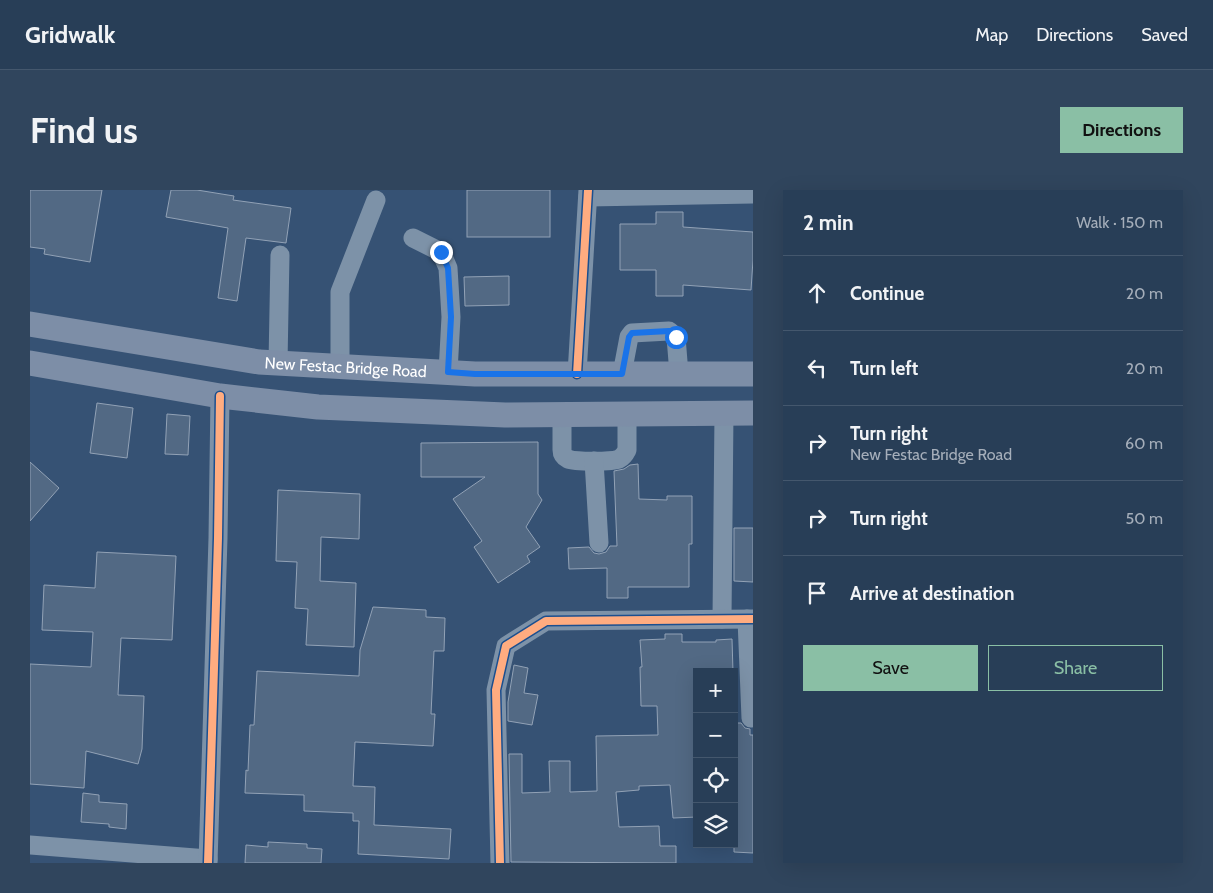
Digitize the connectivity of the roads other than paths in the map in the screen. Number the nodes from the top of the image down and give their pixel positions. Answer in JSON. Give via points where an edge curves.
{"nodes":[{"id":1,"x":588,"y":193,"type":"edge"},
{"id":2,"x":753,"y":194,"type":"edge"},
{"id":3,"x":376,"y":200,"type":"dead end"},
{"id":4,"x":413,"y":238,"type":"dead end"},
{"id":5,"x":280,"y":255,"type":"dead end"},
{"id":6,"x":30,"y":324,"type":"edge"},
{"id":7,"x":30,"y":363,"type":"edge"},
{"id":8,"x":278,"y":364,"type":"junction"},
{"id":9,"x":340,"y":367,"type":"junction"},
{"id":10,"x":448,"y":372,"type":"junction"},
{"id":11,"x":577,"y":374,"type":"junction"},
{"id":12,"x":622,"y":374,"type":"junction"},
{"id":13,"x":679,"y":374,"type":"junction"},
{"id":14,"x":753,"y":374,"type":"edge"},
{"id":15,"x":220,"y":396,"type":"junction"},
{"id":16,"x":753,"y":413,"type":"edge"},
{"id":17,"x":562,"y":414,"type":"junction"},
{"id":18,"x":627,"y":414,"type":"junction"},
{"id":19,"x":724,"y":414,"type":"junction"},
{"id":20,"x":594,"y":461,"type":"junction"},
{"id":21,"x":599,"y":543,"type":"dead end"},
{"id":22,"x":722,"y":619,"type":"junction"},
{"id":23,"x":750,"y":619,"type":"edge"},
{"id":24,"x":751,"y":718,"type":"dead end"},
{"id":25,"x":30,"y":845,"type":"edge"},
{"id":26,"x":208,"y":861,"type":"edge"},
{"id":27,"x":500,"y":863,"type":"edge"}],
"edges":[{"from":1,"to":2,"type":"street"},
{"from":1,"to":11,"type":"street"},
{"from":3,"to":9,"type":"street","via":[[340,292]]},
{"from":4,"to":10,"type":"street","via":[[441,252],[448,268],[451,317]]},
{"from":5,"to":8,"type":"street"},
{"from":6,"to":8,"type":"main road","name":"New Festac Bridge Road"},
{"from":7,"to":15,"type":"main road"},
{"from":8,"to":9,"type":"main road","name":"New Festac Bridge Road"},
{"from":9,"to":10,"type":"main road","name":"New Festac Bridge Road"},
{"from":10,"to":11,"type":"main road","name":"New Festac Bridge Road"},
{"from":11,"to":12,"type":"main road","name":"New Festac Bridge Road"},
{"from":12,"to":13,"type":"main road","name":"New Festac Bridge Road"},
{"from":12,"to":13,"type":"street","via":[[632,333],[669,331],[676,337]]},
{"from":13,"to":14,"type":"main road","name":"New Festac Bridge Road"},
{"from":15,"to":17,"type":"main road","via":[[318,407]]},
{"from":15,"to":26,"type":"street"},
{"from":16,"to":19,"type":"main road"},
{"from":17,"to":18,"type":"main road"},
{"from":17,"to":20,"type":"street","via":[[562,454],[569,459]]},
{"from":18,"to":19,"type":"main road"},
{"from":18,"to":20,"type":"street","via":[[627,450],[624,455],[618,459]]},
{"from":19,"to":22,"type":"street"},
{"from":20,"to":21,"type":"street"},
{"from":22,"to":23,"type":"street"},
{"from":22,"to":27,"type":"street","via":[[546,621],[506,646],[496,690]]},
{"from":23,"to":24,"type":"street"},
{"from":25,"to":26,"type":"street"}]}
